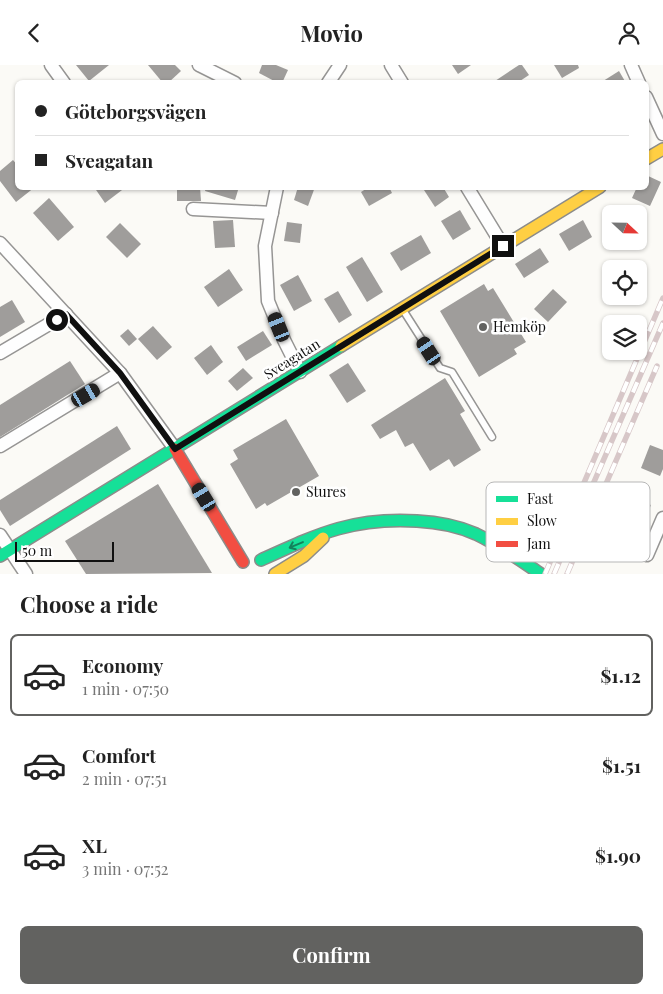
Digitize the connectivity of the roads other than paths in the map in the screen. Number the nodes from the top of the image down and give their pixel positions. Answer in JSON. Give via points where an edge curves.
{"nodes":[{"id":1,"x":51,"y":65,"type":"edge"},
{"id":2,"x":198,"y":65,"type":"edge"},
{"id":3,"x":340,"y":65,"type":"edge"},
{"id":4,"x":391,"y":65,"type":"edge"},
{"id":5,"x":632,"y":65,"type":"edge"},
{"id":6,"x":62,"y":80,"type":"edge"},
{"id":7,"x":229,"y":80,"type":"edge"},
{"id":8,"x":330,"y":80,"type":"edge"},
{"id":9,"x":400,"y":80,"type":"edge"},
{"id":10,"x":638,"y":80,"type":"edge"},
{"id":11,"x":649,"y":104,"type":"edge"},
{"id":12,"x":663,"y":134,"type":"edge"},
{"id":13,"x":663,"y":149,"type":"edge"},
{"id":14,"x":649,"y":157,"type":"edge"},
{"id":15,"x":276,"y":190,"type":"edge"},
{"id":16,"x":469,"y":190,"type":"edge"},
{"id":17,"x":595,"y":190,"type":"edge"},
{"id":18,"x":193,"y":209,"type":"dead end"},
{"id":19,"x":272,"y":213,"type":"junction"},
{"id":20,"x":0,"y":243,"type":"edge"},
{"id":21,"x":503,"y":246,"type":"junction"},
{"id":22,"x":402,"y":309,"type":"junction"},
{"id":23,"x":66,"y":314,"type":"junction"},
{"id":24,"x":0,"y":353,"type":"edge"},
{"id":25,"x":300,"y":372,"type":"junction"},
{"id":26,"x":120,"y":373,"type":"junction"},
{"id":27,"x":492,"y":437,"type":"dead end"},
{"id":28,"x":0,"y":446,"type":"edge"},
{"id":29,"x":175,"y":449,"type":"junction"},
{"id":30,"x":663,"y":518,"type":"edge"},
{"id":31,"x":330,"y":531,"type":"junction"},
{"id":32,"x":0,"y":535,"type":"edge"},
{"id":33,"x":486,"y":541,"type":"edge"},
{"id":34,"x":650,"y":548,"type":"edge"},
{"id":35,"x":5,"y":553,"type":"edge"},
{"id":36,"x":261,"y":560,"type":"junction"},
{"id":37,"x":243,"y":562,"type":"junction"},
{"id":38,"x":521,"y":562,"type":"edge"},
{"id":39,"x":235,"y":571,"type":"dead end"},
{"id":40,"x":26,"y":574,"type":"edge"},
{"id":41,"x":274,"y":574,"type":"edge"},
{"id":42,"x":541,"y":574,"type":"edge"}],
"edges":[{"from":1,"to":6,"type":"street"},
{"from":2,"to":7,"type":"street"},
{"from":3,"to":8,"type":"street"},
{"from":4,"to":9,"type":"street"},
{"from":5,"to":10,"type":"street"},
{"from":11,"to":12,"type":"street"},
{"from":13,"to":14,"type":"street"},
{"from":15,"to":19,"type":"street"},
{"from":16,"to":21,"type":"street"},
{"from":17,"to":21,"type":"street","name":"Sveagatan"},
{"from":18,"to":19,"type":"street"},
{"from":19,"to":25,"type":"street","via":[[265,246],[268,301]]},
{"from":20,"to":23,"type":"street"},
{"from":21,"to":22,"type":"street","name":"Sveagatan"},
{"from":22,"to":25,"type":"street","name":"Sveagatan"},
{"from":22,"to":27,"type":"lane","via":[[440,368],[452,372]]},
{"from":23,"to":24,"type":"street"},
{"from":23,"to":26,"type":"street"},
{"from":25,"to":29,"type":"street","name":"Sveagatan"},
{"from":26,"to":28,"type":"street"},
{"from":26,"to":29,"type":"street"},
{"from":29,"to":35,"type":"street","name":"Sveagatan"},
{"from":29,"to":37,"type":"street"},
{"from":30,"to":34,"type":"street"},
{"from":31,"to":33,"type":"street","via":[[347,525],[406,521],[442,525]]},
{"from":31,"to":36,"type":"street","one_way":true},
{"from":31,"to":41,"type":"street","via":[[304,556]]},
{"from":32,"to":35,"type":"street"},
{"from":35,"to":40,"type":"street"},
{"from":36,"to":37,"type":"street"},
{"from":36,"to":41,"type":"street"},
{"from":37,"to":39,"type":"street"},
{"from":38,"to":42,"type":"street"}]}
